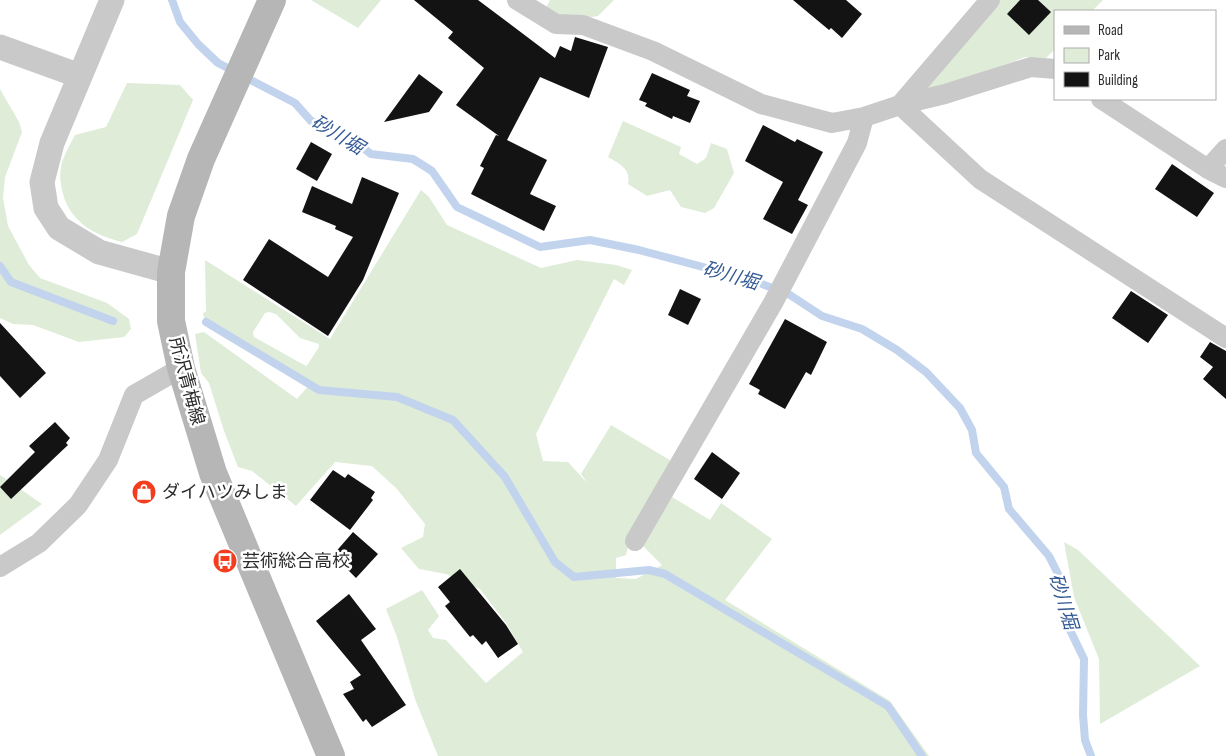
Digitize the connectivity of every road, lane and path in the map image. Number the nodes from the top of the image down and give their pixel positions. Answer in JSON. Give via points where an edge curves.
{"nodes":[{"id":1,"x":112,"y":0,"type":"edge"},
{"id":2,"x":272,"y":0,"type":"edge"},
{"id":3,"x":517,"y":0,"type":"edge"},
{"id":4,"x":990,"y":0,"type":"edge"},
{"id":5,"x":0,"y":47,"type":"edge"},
{"id":6,"x":1054,"y":69,"type":"edge"},
{"id":7,"x":80,"y":76,"type":"junction"},
{"id":8,"x":1103,"y":100,"type":"edge"},
{"id":9,"x":900,"y":105,"type":"junction"},
{"id":10,"x":864,"y":117,"type":"junction"},
{"id":11,"x":1226,"y":149,"type":"edge"},
{"id":12,"x":1217,"y":173,"type":"edge"},
{"id":13,"x":170,"y":284,"type":"junction"},
{"id":14,"x":1226,"y":338,"type":"edge"},
{"id":15,"x":180,"y":368,"type":"junction"},
{"id":16,"x":635,"y":541,"type":"dead end"},
{"id":17,"x":0,"y":567,"type":"edge"},
{"id":18,"x":331,"y":756,"type":"edge"}],
"edges":[{"from":1,"to":7,"type":"street"},
{"from":2,"to":13,"type":"main road","name":"所沢青梅線","via":[[201,159],[181,216]]},
{"from":3,"to":10,"type":"street","via":[[556,24],[583,24],[653,51],[761,104],[832,123]]},
{"from":4,"to":9,"type":"street"},
{"from":5,"to":7,"type":"street"},
{"from":6,"to":9,"type":"street","via":[[1031,67]]},
{"from":7,"to":13,"type":"street","via":[[52,143],[42,182],[46,208],[59,228],[99,252]]},
{"from":8,"to":12,"type":"street"},
{"from":9,"to":10,"type":"street"},
{"from":9,"to":14,"type":"street","via":[[980,179]]},
{"from":10,"to":16,"type":"street","via":[[857,143],[773,302]]},
{"from":11,"to":12,"type":"street"},
{"from":13,"to":15,"type":"main road","name":"所沢青梅線","via":[[171,320]]},
{"from":15,"to":17,"type":"street","via":[[134,395],[108,460],[78,505],[39,543]]},
{"from":15,"to":18,"type":"main road","name":"所沢青梅線","via":[[213,473]]}]}
